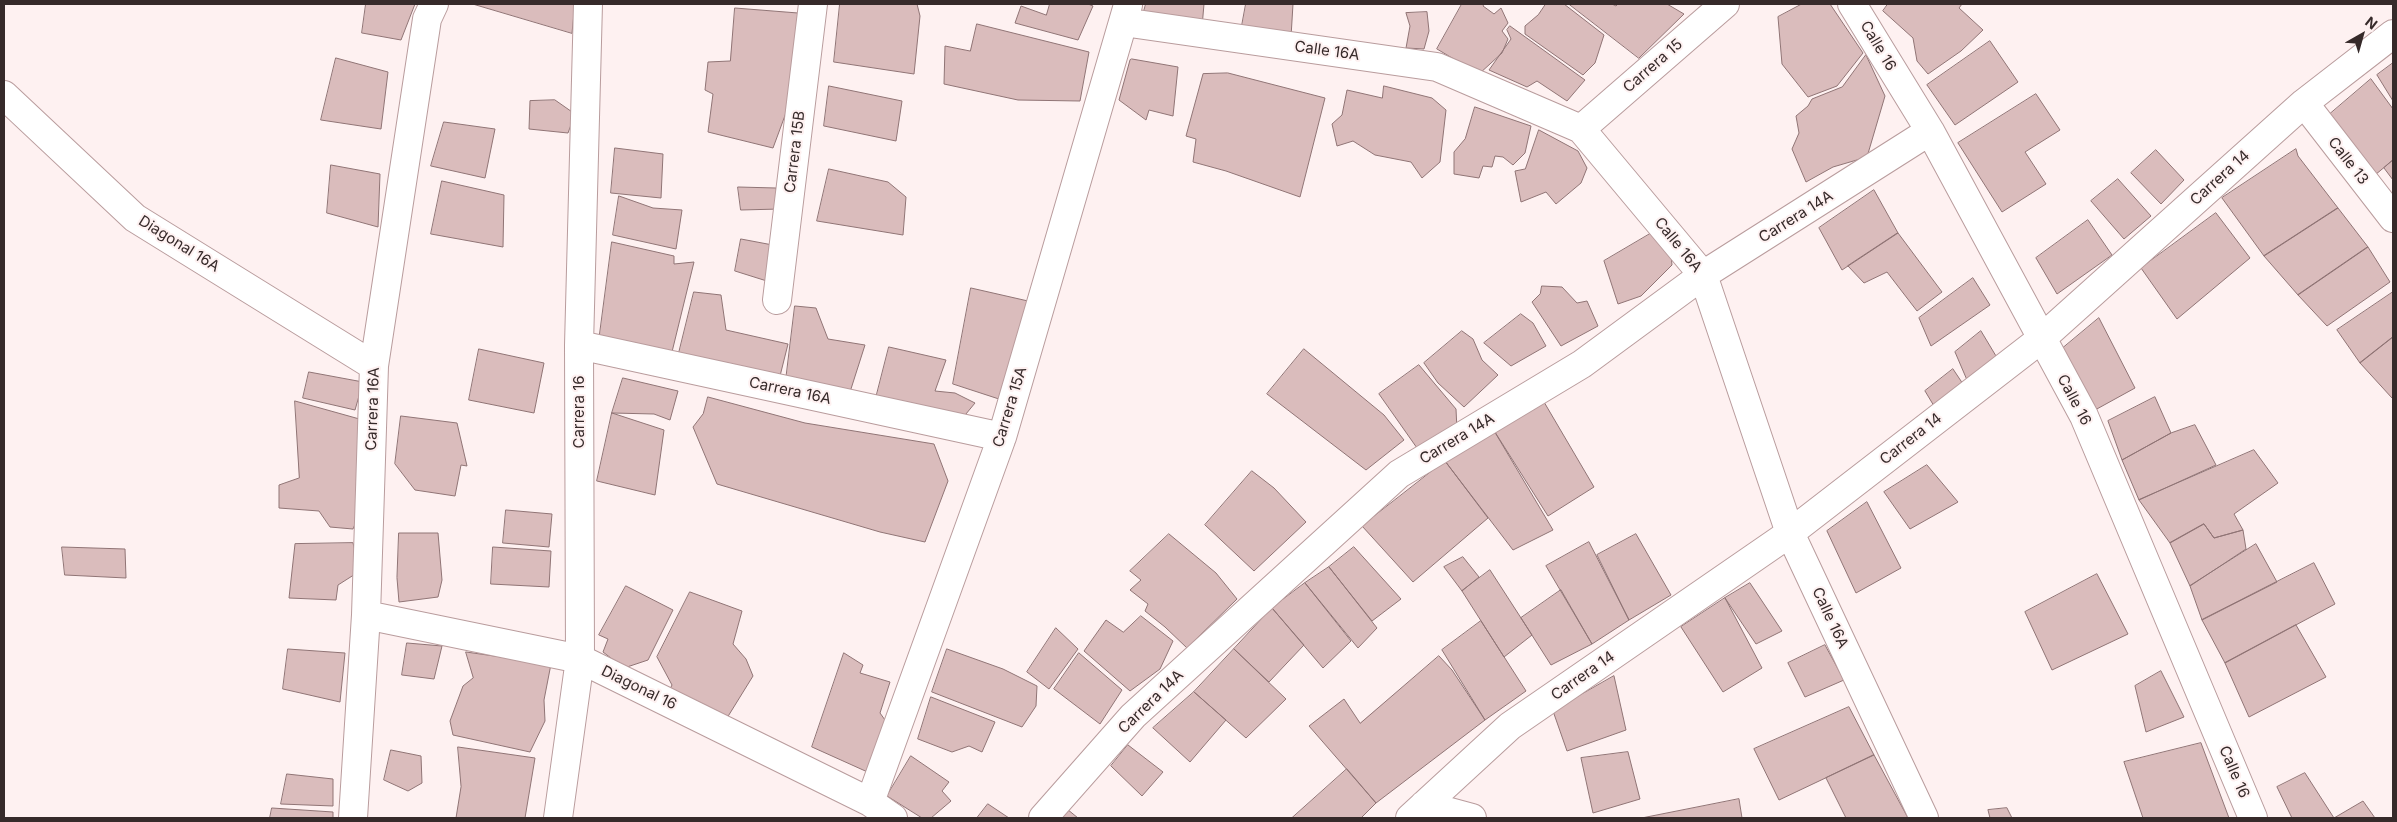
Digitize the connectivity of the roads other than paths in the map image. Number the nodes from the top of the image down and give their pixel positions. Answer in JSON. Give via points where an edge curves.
{"nodes":[{"id":1,"x":434,"y":4,"type":"edge"},
{"id":2,"x":588,"y":4,"type":"edge"},
{"id":3,"x":813,"y":4,"type":"edge"},
{"id":4,"x":1725,"y":4,"type":"edge"},
{"id":5,"x":1852,"y":4,"type":"edge"},
{"id":6,"x":1125,"y":13,"type":"edge"},
{"id":7,"x":2393,"y":34,"type":"edge"},
{"id":8,"x":4,"y":95,"type":"edge"},
{"id":9,"x":2304,"y":103,"type":"junction"},
{"id":10,"x":1581,"y":129,"type":"junction"},
{"id":11,"x":1930,"y":131,"type":"junction"},
{"id":12,"x":2393,"y":218,"type":"edge"},
{"id":13,"x":1703,"y":275,"type":"junction"},
{"id":14,"x":777,"y":300,"type":"dead end"},
{"id":15,"x":2041,"y":339,"type":"junction"},
{"id":16,"x":579,"y":345,"type":"junction"},
{"id":17,"x":374,"y":366,"type":"junction"},
{"id":18,"x":1002,"y":438,"type":"junction"},
{"id":19,"x":1790,"y":533,"type":"junction"},
{"id":20,"x":366,"y":615,"type":"junction"},
{"id":21,"x":580,"y":659,"type":"junction"},
{"id":22,"x":870,"y":802,"type":"junction"},
{"id":23,"x":1417,"y":811,"type":"edge"},
{"id":24,"x":353,"y":818,"type":"edge"},
{"id":25,"x":558,"y":818,"type":"edge"},
{"id":26,"x":892,"y":818,"type":"edge"},
{"id":27,"x":1042,"y":818,"type":"edge"},
{"id":28,"x":1472,"y":818,"type":"edge"},
{"id":29,"x":1924,"y":818,"type":"edge"},
{"id":30,"x":2253,"y":818,"type":"edge"}],
"edges":[{"from":1,"to":17,"type":"street","name":"Carrera 16A","via":[[427,19]]},
{"from":2,"to":16,"type":"street","name":"Carrera 16"},
{"from":3,"to":14,"type":"street","name":"Carrera 15B"},
{"from":4,"to":10,"type":"street","name":"Carrera 15"},
{"from":5,"to":11,"type":"street","name":"Calle 16"},
{"from":6,"to":10,"type":"street","name":"Calle 16A","via":[[1436,67]]},
{"from":6,"to":18,"type":"street","name":"Carrera 15A"},
{"from":7,"to":9,"type":"street","name":"Carrera 14"},
{"from":8,"to":17,"type":"street","name":"Diagonal 16A","via":[[135,218]]},
{"from":9,"to":12,"type":"street","name":"Calle 13"},
{"from":9,"to":15,"type":"street","name":"Carrera 14"},
{"from":10,"to":13,"type":"street","name":"Calle 16A"},
{"from":11,"to":13,"type":"street","name":"Carrera 14A"},
{"from":11,"to":15,"type":"street","name":"Calle 16"},
{"from":13,"to":19,"type":"street","name":"Calle 16A"},
{"from":13,"to":27,"type":"street","name":"Carrera 14A","via":[[1582,364],[1399,474],[1133,716]]},
{"from":15,"to":19,"type":"street","name":"Carrera 14"},
{"from":15,"to":30,"type":"street","name":"Calle 16","via":[[2084,416]]},
{"from":16,"to":18,"type":"street","name":"Carrera 16A"},
{"from":16,"to":21,"type":"street","name":"Carrera 16"},
{"from":17,"to":20,"type":"street","name":"Carrera 16A"},
{"from":18,"to":22,"type":"street","name":"Carrera 15A"},
{"from":19,"to":23,"type":"street","name":"Carrera 14","via":[[1510,726]]},
{"from":19,"to":29,"type":"street","name":"Calle 16A"},
{"from":20,"to":21,"type":"street","name":"Diagonal 16"},
{"from":20,"to":24,"type":"street","name":"Carrera 16A"},
{"from":21,"to":22,"type":"street","name":"Diagonal 16"},
{"from":21,"to":25,"type":"street","name":"Carrera 16"},
{"from":22,"to":26,"type":"street","name":"Diagonal 16"},
{"from":23,"to":28,"type":"street"}]}
